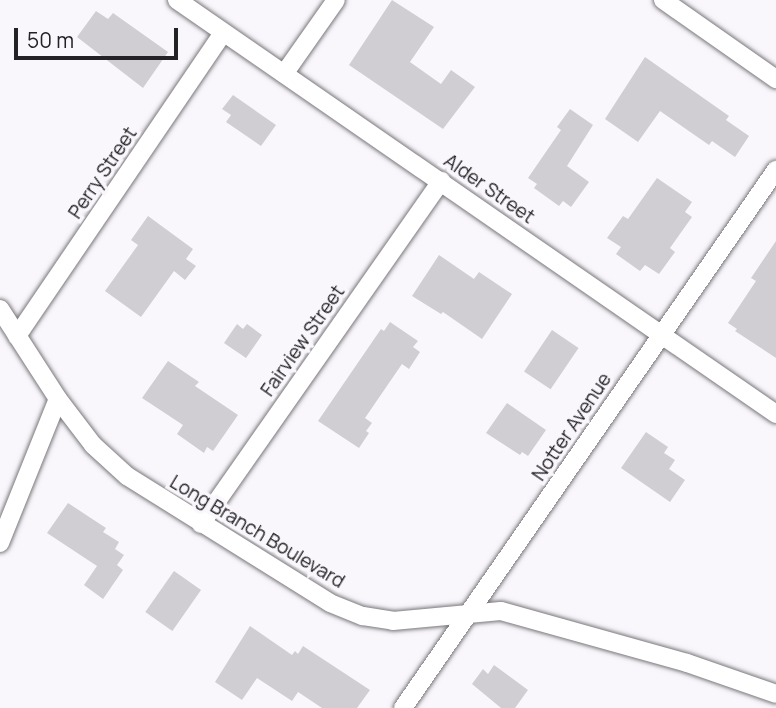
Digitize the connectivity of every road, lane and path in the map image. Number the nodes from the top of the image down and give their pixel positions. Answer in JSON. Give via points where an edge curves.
{"nodes":[{"id":1,"x":177,"y":0,"type":"edge"},
{"id":2,"x":335,"y":0,"type":"edge"},
{"id":3,"x":663,"y":0,"type":"edge"},
{"id":4,"x":223,"y":33,"type":"junction"},
{"id":5,"x":284,"y":74,"type":"junction"},
{"id":6,"x":776,"y":79,"type":"edge"},
{"id":7,"x":776,"y":170,"type":"edge"},
{"id":8,"x":441,"y":181,"type":"junction"},
{"id":9,"x":0,"y":309,"type":"edge"},
{"id":10,"x":662,"y":334,"type":"junction"},
{"id":11,"x":17,"y":337,"type":"junction"},
{"id":12,"x":58,"y":399,"type":"junction"},
{"id":13,"x":776,"y":414,"type":"edge"},
{"id":14,"x":201,"y":524,"type":"junction"},
{"id":15,"x":0,"y":543,"type":"edge"},
{"id":16,"x":472,"y":611,"type":"junction"},
{"id":17,"x":776,"y":694,"type":"edge"},
{"id":18,"x":403,"y":708,"type":"edge"}],
"edges":[{"from":1,"to":4,"type":"street","name":"Alder Street"},
{"from":2,"to":5,"type":"street"},
{"from":3,"to":6,"type":"street"},
{"from":4,"to":5,"type":"street","name":"Alder Street"},
{"from":4,"to":11,"type":"street","name":"Perry Street"},
{"from":5,"to":8,"type":"street","name":"Alder Street"},
{"from":7,"to":10,"type":"street","name":"Notter Avenue"},
{"from":8,"to":10,"type":"street","name":"Alder Street"},
{"from":8,"to":14,"type":"street","name":"Fairview Street"},
{"from":9,"to":11,"type":"street","name":"Long Branch Boulevard"},
{"from":10,"to":13,"type":"street","name":"Alder Street"},
{"from":10,"to":16,"type":"street","name":"Notter Avenue"},
{"from":11,"to":12,"type":"street","name":"Long Branch Boulevard"},
{"from":12,"to":14,"type":"street","name":"Long Branch Boulevard","via":[[93,444],[127,476]]},
{"from":12,"to":15,"type":"street"},
{"from":14,"to":16,"type":"street","name":"Long Branch Boulevard","via":[[330,603],[363,615],[393,621]]},
{"from":16,"to":17,"type":"street","name":"Long Branch Boulevard","via":[[502,611],[687,663]]},
{"from":16,"to":18,"type":"street","name":"Notter Avenue"}]}
